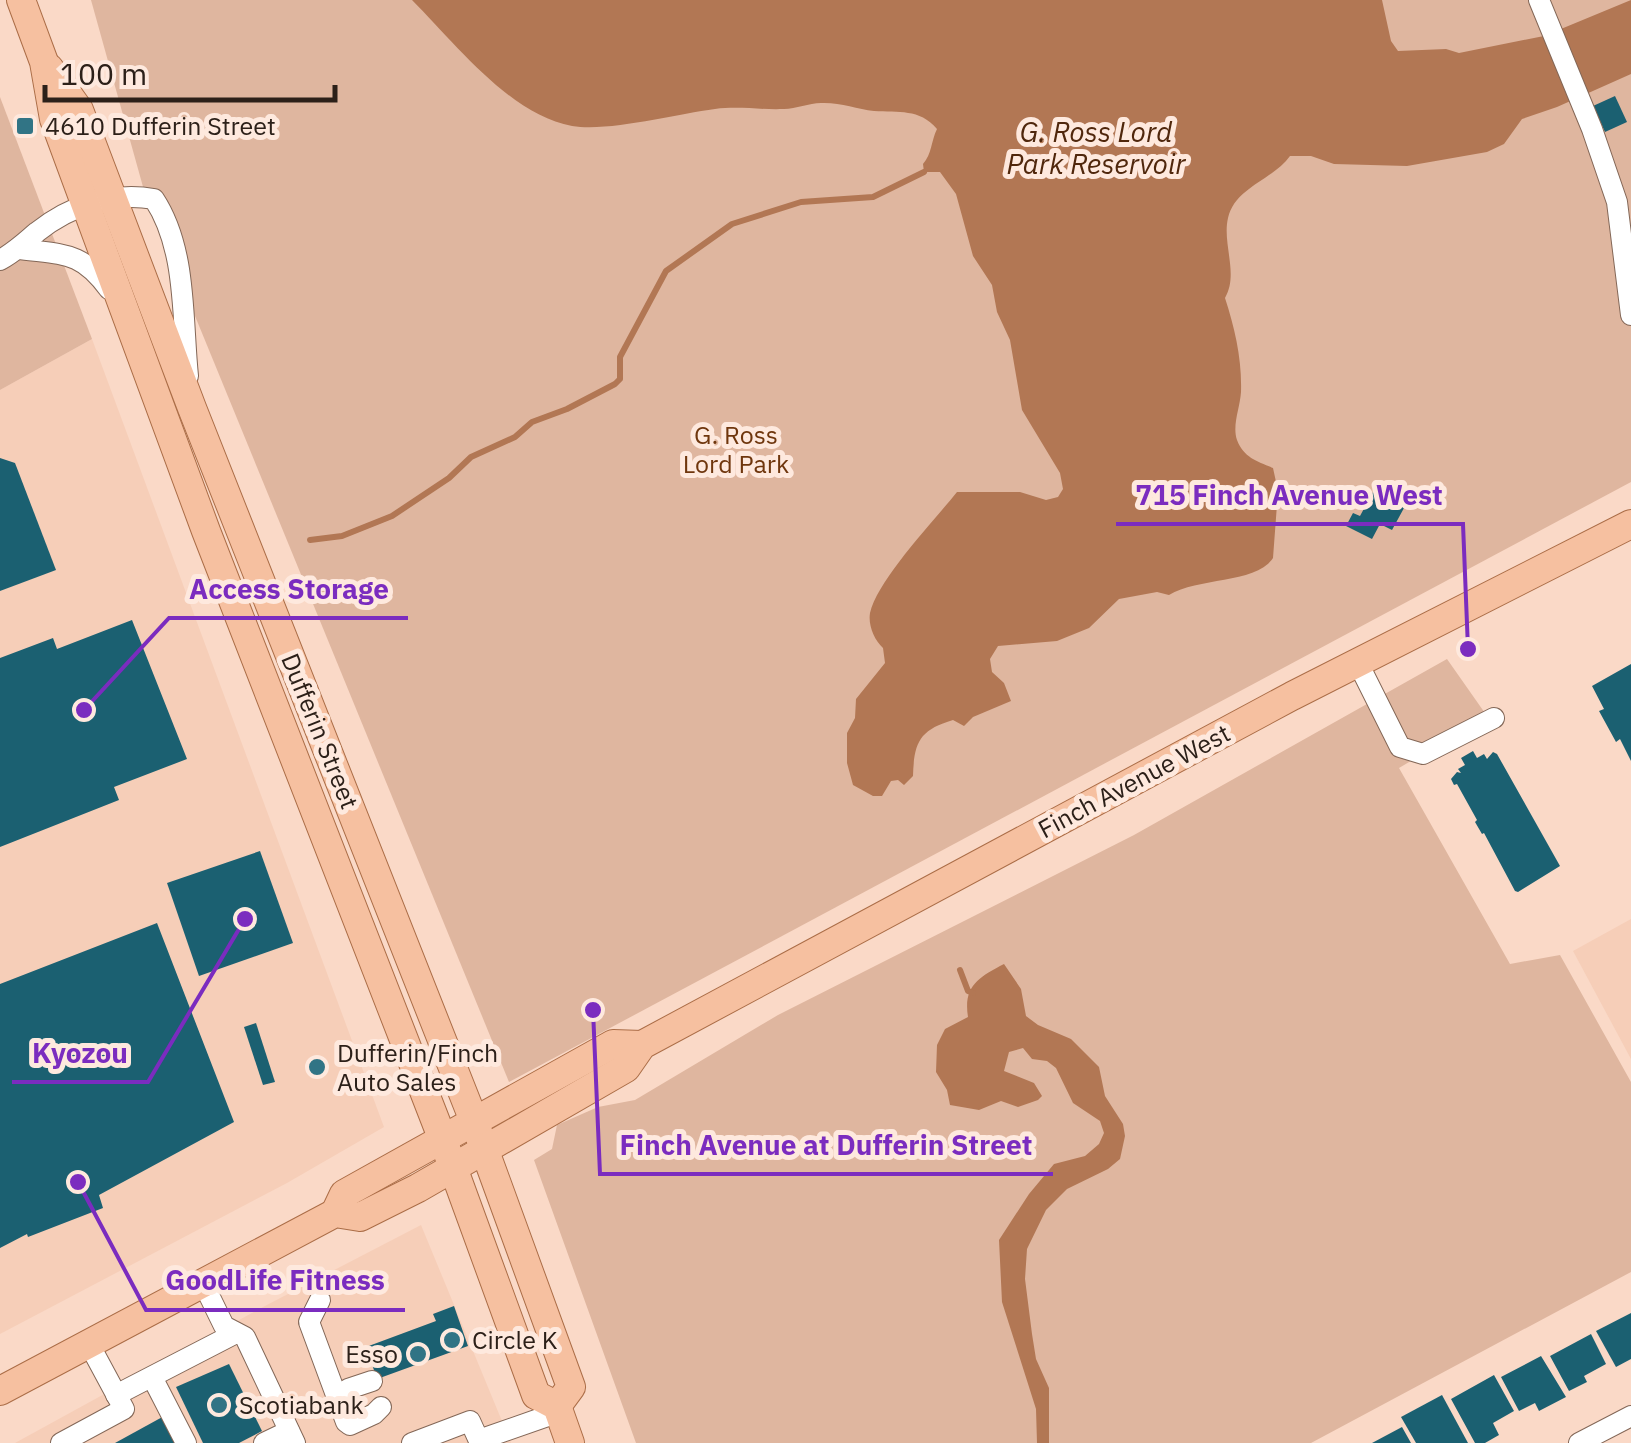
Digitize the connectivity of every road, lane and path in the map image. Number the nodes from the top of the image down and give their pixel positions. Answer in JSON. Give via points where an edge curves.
{"nodes":[{"id":1,"x":21,"y":0,"type":"edge"},
{"id":2,"x":1538,"y":0,"type":"edge"},
{"id":3,"x":100,"y":200,"type":"junction"},
{"id":4,"x":20,"y":250,"type":"junction"},
{"id":5,"x":0,"y":260,"type":"edge"},
{"id":6,"x":125,"y":310,"type":"junction"},
{"id":7,"x":1631,"y":316,"type":"edge"},
{"id":8,"x":192,"y":408,"type":"junction"},
{"id":9,"x":1631,"y":524,"type":"edge"},
{"id":10,"x":1358,"y":663,"type":"junction"},
{"id":11,"x":1494,"y":718,"type":"dead end"},
{"id":12,"x":642,"y":1045,"type":"junction"},
{"id":13,"x":474,"y":1121,"type":"junction"},
{"id":14,"x":443,"y":1140,"type":"junction"},
{"id":15,"x":484,"y":1151,"type":"junction"},
{"id":16,"x":454,"y":1169,"type":"junction"},
{"id":17,"x":335,"y":1214,"type":"junction"},
{"id":18,"x":203,"y":1283,"type":"junction"},
{"id":19,"x":320,"y":1300,"type":"dead end"},
{"id":20,"x":236,"y":1332,"type":"junction"},
{"id":21,"x":89,"y":1344,"type":"junction"},
{"id":22,"x":152,"y":1376,"type":"junction"},
{"id":23,"x":372,"y":1382,"type":"dead end"},
{"id":24,"x":0,"y":1391,"type":"edge"},
{"id":25,"x":116,"y":1395,"type":"junction"},
{"id":26,"x":340,"y":1406,"type":"junction"},
{"id":27,"x":382,"y":1407,"type":"dead end"},
{"id":28,"x":558,"y":1409,"type":"junction"},
{"id":29,"x":1631,"y":1416,"type":"edge"},
{"id":30,"x":292,"y":1437,"type":"edge"},
{"id":31,"x":480,"y":1442,"type":"edge"},
{"id":32,"x":60,"y":1443,"type":"edge"},
{"id":33,"x":186,"y":1443,"type":"edge"},
{"id":34,"x":264,"y":1443,"type":"edge"},
{"id":35,"x":412,"y":1443,"type":"edge"},
{"id":36,"x":570,"y":1443,"type":"edge"},
{"id":37,"x":1579,"y":1443,"type":"edge"}],
"edges":[{"from":1,"to":3,"type":"main road","name":"Dufferin Street","via":[[44,62],[79,110]]},
{"from":2,"to":7,"type":"street","via":[[1617,202]]},
{"from":3,"to":4,"type":"street","via":[[37,233]]},
{"from":3,"to":6,"type":"main road","name":"Dufferin Street"},
{"from":3,"to":8,"type":"main road","name":"Dufferin Street"},
{"from":3,"to":8,"type":"street","via":[[154,199],[167,218]]},
{"from":4,"to":5,"type":"street"},
{"from":4,"to":6,"type":"street","via":[[71,256],[93,267]]},
{"from":6,"to":14,"type":"main road","name":"Dufferin Street"},
{"from":8,"to":13,"type":"main road","name":"Dufferin Street"},
{"from":9,"to":10,"type":"main road","name":"Finch Avenue West"},
{"from":10,"to":11,"type":"street","via":[[1400,747],[1423,754]]},
{"from":10,"to":12,"type":"main road","name":"Finch Avenue West"},
{"from":12,"to":13,"type":"main road","name":"Finch Avenue West","via":[[613,1044]]},
{"from":12,"to":15,"type":"main road","name":"Finch Avenue West","via":[[626,1068]]},
{"from":13,"to":14,"type":"main road","name":"Finch Avenue West"},
{"from":13,"to":15,"type":"main road","name":"Dufferin Street"},
{"from":14,"to":16,"type":"main road","name":"Dufferin Street"},
{"from":14,"to":17,"type":"main road","name":"Finch Avenue West","via":[[344,1194]]},
{"from":15,"to":16,"type":"main road","name":"Finch Avenue West"},
{"from":15,"to":28,"type":"main road","name":"Dufferin Street","via":[[571,1387]]},
{"from":16,"to":17,"type":"main road","name":"Finch Avenue West","via":[[360,1216]]},
{"from":16,"to":28,"type":"main road","name":"Dufferin Street","via":[[536,1395]]},
{"from":17,"to":18,"type":"main road","name":"Finch Avenue West"},
{"from":18,"to":20,"type":"street","via":[[224,1326]]},
{"from":18,"to":21,"type":"main road","name":"Finch Avenue West"},
{"from":19,"to":26,"type":"street","via":[[309,1322]]},
{"from":20,"to":22,"type":"street"},
{"from":20,"to":30,"type":"street","via":[[245,1337]]},
{"from":21,"to":24,"type":"main road","name":"Finch Avenue West"},
{"from":21,"to":25,"type":"street"},
{"from":22,"to":25,"type":"street"},
{"from":22,"to":33,"type":"street"},
{"from":23,"to":26,"type":"street","via":[[348,1390]]},
{"from":25,"to":32,"type":"street","via":[[124,1409]]},
{"from":26,"to":27,"type":"street","via":[[350,1425]]},
{"from":28,"to":31,"type":"street"},
{"from":28,"to":36,"type":"main road","name":"Dufferin Street"},
{"from":29,"to":37,"type":"street"},
{"from":30,"to":34,"type":"street"},
{"from":31,"to":35,"type":"street","via":[[470,1421]]}]}
